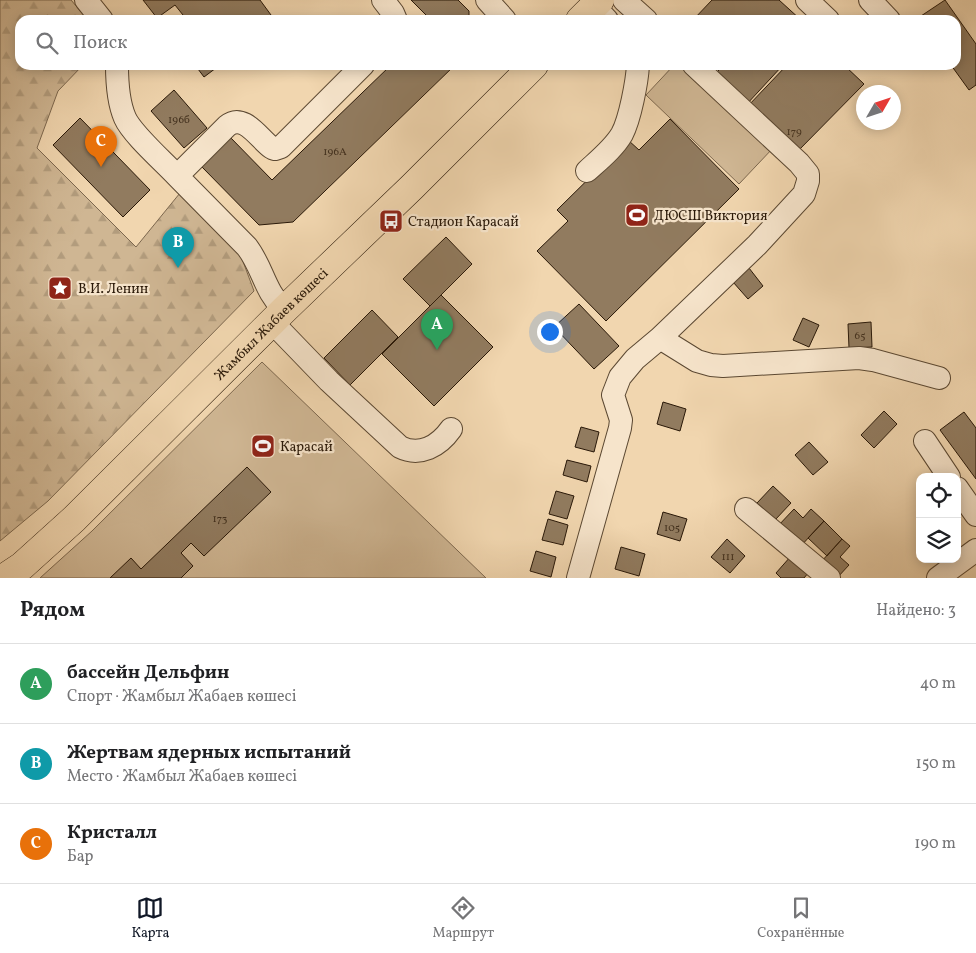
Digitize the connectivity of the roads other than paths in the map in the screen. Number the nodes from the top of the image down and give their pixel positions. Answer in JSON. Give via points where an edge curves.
{"nodes":[{"id":1,"x":86,"y":0,"type":"edge"},
{"id":2,"x":383,"y":0,"type":"edge"},
{"id":3,"x":487,"y":0,"type":"edge"},
{"id":4,"x":624,"y":0,"type":"edge"},
{"id":5,"x":807,"y":0,"type":"edge"},
{"id":6,"x":870,"y":0,"type":"edge"},
{"id":7,"x":98,"y":15,"type":"edge"},
{"id":8,"x":395,"y":15,"type":"edge"},
{"id":9,"x":500,"y":15,"type":"edge"},
{"id":10,"x":640,"y":15,"type":"edge"},
{"id":11,"x":823,"y":15,"type":"edge"},
{"id":12,"x":884,"y":15,"type":"edge"},
{"id":13,"x":118,"y":70,"type":"edge"},
{"id":14,"x":358,"y":70,"type":"edge"},
{"id":15,"x":529,"y":70,"type":"edge"},
{"id":16,"x":637,"y":70,"type":"edge"},
{"id":17,"x":699,"y":70,"type":"edge"},
{"id":18,"x":587,"y":171,"type":"dead end"},
{"id":19,"x":177,"y":176,"type":"junction"},
{"id":20,"x":278,"y":316,"type":"junction"},
{"id":21,"x":660,"y":338,"type":"junction"},
{"id":22,"x":939,"y":378,"type":"dead end"},
{"id":23,"x":451,"y":429,"type":"dead end"},
{"id":24,"x":925,"y":441,"type":"dead end"},
{"id":25,"x":946,"y":473,"type":"edge"},
{"id":26,"x":961,"y":494,"type":"edge"},
{"id":27,"x":746,"y":509,"type":"dead end"},
{"id":28,"x":976,"y":516,"type":"edge"},
{"id":29,"x":976,"y":550,"type":"edge"},
{"id":30,"x":4,"y":578,"type":"edge"},
{"id":31,"x":578,"y":578,"type":"edge"},
{"id":32,"x":830,"y":578,"type":"edge"},
{"id":33,"x":938,"y":578,"type":"edge"}],
"edges":[{"from":1,"to":7,"type":"street"},
{"from":2,"to":8,"type":"street"},
{"from":3,"to":9,"type":"street"},
{"from":4,"to":10,"type":"street"},
{"from":5,"to":11,"type":"street"},
{"from":6,"to":12,"type":"street"},
{"from":13,"to":19,"type":"street","via":[[118,90],[125,118]]},
{"from":14,"to":19,"type":"street","via":[[281,147],[272,148],[246,123],[236,121]]},
{"from":15,"to":20,"type":"main road","name":"Жамбыл Жабаев көшесі"},
{"from":16,"to":18,"type":"street","via":[[622,135]]},
{"from":17,"to":21,"type":"street","via":[[799,163],[808,174],[808,181],[804,194],[757,245]]},
{"from":19,"to":20,"type":"street","via":[[255,258],[275,300]]},
{"from":20,"to":23,"type":"street","via":[[329,381],[400,447],[408,451],[425,450],[441,442]]},
{"from":20,"to":30,"type":"main road","name":"Жамбыл Жабаев көшесі","via":[[74,519]]},
{"from":21,"to":22,"type":"street","via":[[697,361],[711,365],[859,358]]},
{"from":21,"to":31,"type":"street","via":[[629,365],[613,391],[620,428]]},
{"from":24,"to":25,"type":"street"},
{"from":26,"to":28,"type":"street"},
{"from":27,"to":32,"type":"street"},
{"from":29,"to":33,"type":"street"}]}
